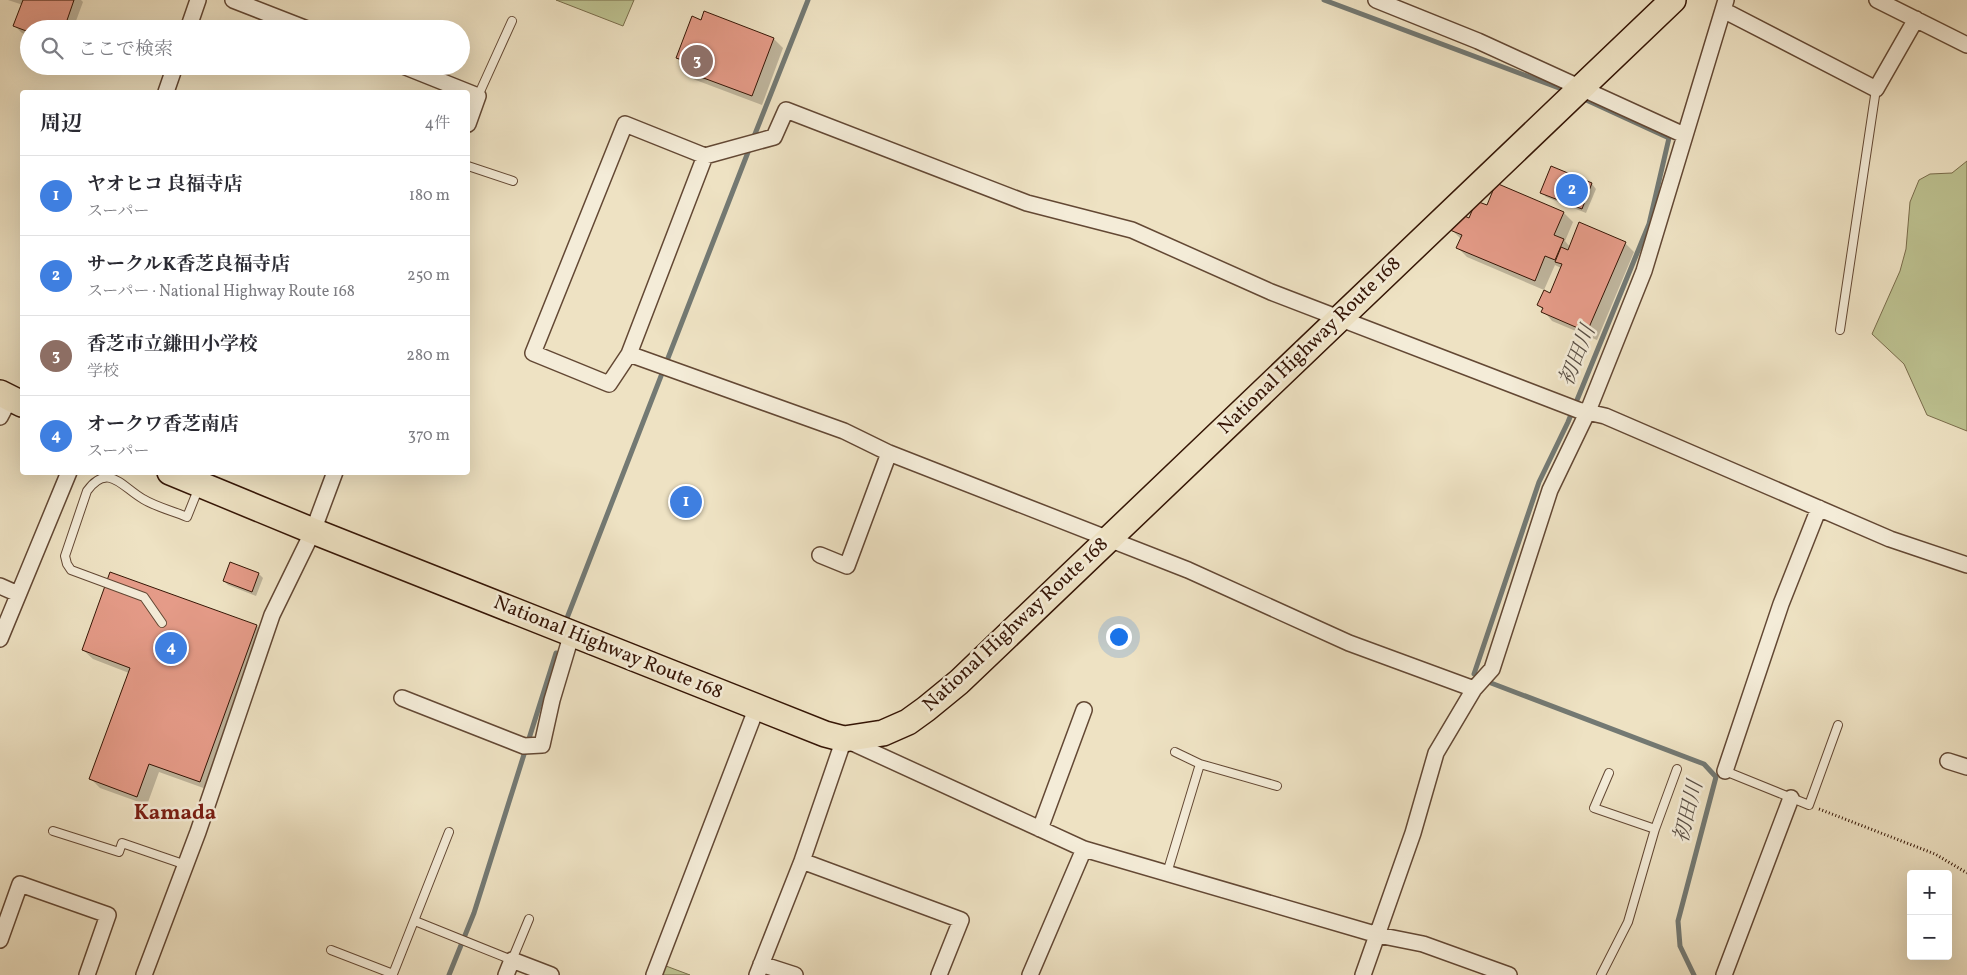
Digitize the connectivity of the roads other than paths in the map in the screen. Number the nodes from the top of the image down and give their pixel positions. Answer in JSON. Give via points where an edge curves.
{"nodes":[{"id":1,"x":198,"y":0,"type":"edge"},
{"id":2,"x":233,"y":0,"type":"edge"},
{"id":3,"x":1376,"y":0,"type":"edge"},
{"id":4,"x":1673,"y":0,"type":"edge"},
{"id":5,"x":1878,"y":0,"type":"edge"},
{"id":6,"x":1724,"y":5,"type":"edge"},
{"id":7,"x":191,"y":20,"type":"edge"},
{"id":8,"x":284,"y":20,"type":"edge"},
{"id":9,"x":512,"y":20,"type":"dead end"},
{"id":10,"x":1916,"y":20,"type":"junction"},
{"id":11,"x":1967,"y":45,"type":"edge"},
{"id":12,"x":172,"y":75,"type":"edge"},
{"id":13,"x":426,"y":75,"type":"edge"},
{"id":14,"x":1580,"y":89,"type":"junction"},
{"id":15,"x":1876,"y":89,"type":"junction"},
{"id":16,"x":167,"y":90,"type":"edge"},
{"id":17,"x":463,"y":90,"type":"edge"},
{"id":18,"x":470,"y":93,"type":"edge"},
{"id":19,"x":478,"y":96,"type":"junction"},
{"id":20,"x":470,"y":118,"type":"edge"},
{"id":21,"x":1684,"y":136,"type":"junction"},
{"id":22,"x":705,"y":156,"type":"junction"},
{"id":23,"x":470,"y":167,"type":"edge"},
{"id":24,"x":513,"y":181,"type":"dead end"},
{"id":25,"x":1341,"y":317,"type":"junction"},
{"id":26,"x":1840,"y":330,"type":"dead end"},
{"id":27,"x":629,"y":354,"type":"junction"},
{"id":28,"x":1578,"y":409,"type":"junction"},
{"id":29,"x":889,"y":452,"type":"junction"},
{"id":30,"x":68,"y":475,"type":"edge"},
{"id":31,"x":177,"y":475,"type":"edge"},
{"id":32,"x":334,"y":475,"type":"edge"},
{"id":33,"x":200,"y":485,"type":"junction"},
{"id":34,"x":1819,"y":508,"type":"junction"},
{"id":35,"x":313,"y":531,"type":"junction"},
{"id":36,"x":1108,"y":539,"type":"junction"},
{"id":37,"x":820,"y":555,"type":"dead end"},
{"id":38,"x":1967,"y":565,"type":"edge"},
{"id":39,"x":0,"y":586,"type":"edge"},
{"id":40,"x":18,"y":594,"type":"junction"},
{"id":41,"x":162,"y":623,"type":"dead end"},
{"id":42,"x":572,"y":633,"type":"junction"},
{"id":43,"x":0,"y":639,"type":"edge"},
{"id":44,"x":1474,"y":689,"type":"junction"},
{"id":45,"x":402,"y":698,"type":"dead end"},
{"id":46,"x":757,"y":707,"type":"junction"},
{"id":47,"x":1084,"y":710,"type":"dead end"},
{"id":48,"x":1838,"y":725,"type":"dead end"},
{"id":49,"x":844,"y":739,"type":"junction"},
{"id":50,"x":1175,"y":752,"type":"dead end"},
{"id":51,"x":1948,"y":761,"type":"dead end"},
{"id":52,"x":1200,"y":764,"type":"junction"},
{"id":53,"x":1967,"y":767,"type":"edge"},
{"id":54,"x":1677,"y":769,"type":"dead end"},
{"id":55,"x":1725,"y":772,"type":"joint"},
{"id":56,"x":1609,"y":773,"type":"dead end"},
{"id":57,"x":1277,"y":786,"type":"dead end"},
{"id":58,"x":1791,"y":798,"type":"junction"},
{"id":59,"x":1040,"y":829,"type":"junction"},
{"id":60,"x":1655,"y":830,"type":"junction"},
{"id":61,"x":53,"y":832,"type":"dead end"},
{"id":62,"x":449,"y":832,"type":"dead end"},
{"id":63,"x":1084,"y":849,"type":"junction"},
{"id":64,"x":802,"y":862,"type":"junction"},
{"id":65,"x":186,"y":865,"type":"junction"},
{"id":66,"x":1167,"y":873,"type":"junction"},
{"id":67,"x":528,"y":919,"type":"dead end"},
{"id":68,"x":415,"y":921,"type":"junction"},
{"id":69,"x":1378,"y":935,"type":"junction"},
{"id":70,"x":0,"y":940,"type":"edge"},
{"id":71,"x":332,"y":950,"type":"dead end"},
{"id":72,"x":512,"y":960,"type":"junction"},
{"id":73,"x":759,"y":969,"type":"edge"},
{"id":74,"x":87,"y":975,"type":"edge"},
{"id":75,"x":144,"y":975,"type":"edge"},
{"id":76,"x":506,"y":975,"type":"edge"},
{"id":77,"x":551,"y":975,"type":"edge"},
{"id":78,"x":654,"y":975,"type":"edge"},
{"id":79,"x":795,"y":975,"type":"edge"},
{"id":80,"x":939,"y":975,"type":"edge"},
{"id":81,"x":1030,"y":975,"type":"edge"},
{"id":82,"x":1363,"y":975,"type":"edge"},
{"id":83,"x":1509,"y":975,"type":"edge"},
{"id":84,"x":1601,"y":975,"type":"edge"},
{"id":85,"x":1724,"y":975,"type":"edge"}],
"edges":[{"from":1,"to":7,"type":"street"},
{"from":2,"to":8,"type":"street"},
{"from":3,"to":14,"type":"street","via":[[1478,41]]},
{"from":4,"to":14,"type":"highway","name":"National Highway Route 168"},
{"from":5,"to":10,"type":"street"},
{"from":6,"to":15,"type":"street"},
{"from":6,"to":21,"type":"street"},
{"from":9,"to":19,"type":"lane"},
{"from":10,"to":11,"type":"street"},
{"from":10,"to":15,"type":"street"},
{"from":12,"to":16,"type":"street"},
{"from":13,"to":17,"type":"street"},
{"from":14,"to":21,"type":"street"},
{"from":14,"to":25,"type":"highway","name":"National Highway Route 168"},
{"from":15,"to":26,"type":"lane"},
{"from":18,"to":19,"type":"street"},
{"from":19,"to":20,"type":"street"},
{"from":21,"to":28,"type":"street","via":[[1644,271]]},
{"from":22,"to":25,"type":"street","via":[[774,137],[786,110],[1027,203],[1132,230],[1271,292]]},
{"from":22,"to":27,"type":"street"},
{"from":22,"to":27,"type":"street","via":[[625,124],[533,353],[609,384]]},
{"from":23,"to":24,"type":"lane"},
{"from":25,"to":28,"type":"street"},
{"from":25,"to":36,"type":"highway","name":"National Highway Route 168"},
{"from":27,"to":29,"type":"street","via":[[844,431]]},
{"from":28,"to":34,"type":"street","via":[[1604,416]]},
{"from":28,"to":44,"type":"street","via":[[1492,669]]},
{"from":29,"to":36,"type":"street"},
{"from":29,"to":37,"type":"street","via":[[847,566]]},
{"from":30,"to":40,"type":"street"},
{"from":31,"to":33,"type":"highway","name":"National Highway Route 168"},
{"from":32,"to":35,"type":"street"},
{"from":33,"to":35,"type":"highway","name":"National Highway Route 168"},
{"from":33,"to":41,"type":"lane","via":[[187,517],[142,499],[109,477],[100,479],[87,492],[65,556],[72,570],[144,597]]},
{"from":34,"to":38,"type":"street","via":[[1890,539]]},
{"from":34,"to":55,"type":"street","via":[[1781,604]]},
{"from":35,"to":42,"type":"highway","name":"National Highway Route 168"},
{"from":35,"to":65,"type":"street","via":[[272,615]]},
{"from":36,"to":44,"type":"street","via":[[1188,570],[1349,642]]},
{"from":36,"to":49,"type":"highway","name":"National Highway Route 168","via":[[959,682],[926,709],[908,722],[883,733]]},
{"from":39,"to":40,"type":"street"},
{"from":40,"to":43,"type":"street"},
{"from":42,"to":45,"type":"street","via":[[542,745],[529,746]]},
{"from":42,"to":46,"type":"highway","name":"National Highway Route 168"},
{"from":44,"to":69,"type":"street","via":[[1436,753],[1413,834]]},
{"from":46,"to":49,"type":"highway","name":"National Highway Route 168"},
{"from":46,"to":78,"type":"street"},
{"from":47,"to":59,"type":"street"},
{"from":48,"to":58,"type":"lane","via":[[1809,805]]},
{"from":49,"to":59,"type":"street"},
{"from":49,"to":64,"type":"street"},
{"from":50,"to":52,"type":"lane"},
{"from":51,"to":53,"type":"street"},
{"from":52,"to":57,"type":"lane"},
{"from":52,"to":66,"type":"lane"},
{"from":54,"to":60,"type":"lane"},
{"from":55,"to":58,"type":"lane"},
{"from":56,"to":60,"type":"lane","via":[[1594,808]]},
{"from":58,"to":85,"type":"street"},
{"from":59,"to":63,"type":"street"},
{"from":60,"to":84,"type":"lane","via":[[1628,922]]},
{"from":61,"to":65,"type":"lane","via":[[119,852],[122,843]]},
{"from":62,"to":68,"type":"lane"},
{"from":63,"to":66,"type":"street"},
{"from":63,"to":81,"type":"street"},
{"from":64,"to":73,"type":"street"},
{"from":64,"to":80,"type":"street","via":[[961,920]]},
{"from":65,"to":75,"type":"street"},
{"from":66,"to":69,"type":"street"},
{"from":67,"to":72,"type":"lane"},
{"from":68,"to":71,"type":"lane","via":[[393,974]]},
{"from":68,"to":72,"type":"lane"},
{"from":69,"to":82,"type":"street"},
{"from":69,"to":83,"type":"street","via":[[1422,944]]},
{"from":70,"to":74,"type":"street","via":[[20,884],[108,915]]},
{"from":72,"to":76,"type":"street"},
{"from":72,"to":77,"type":"street"},
{"from":73,"to":79,"type":"street"}]}
